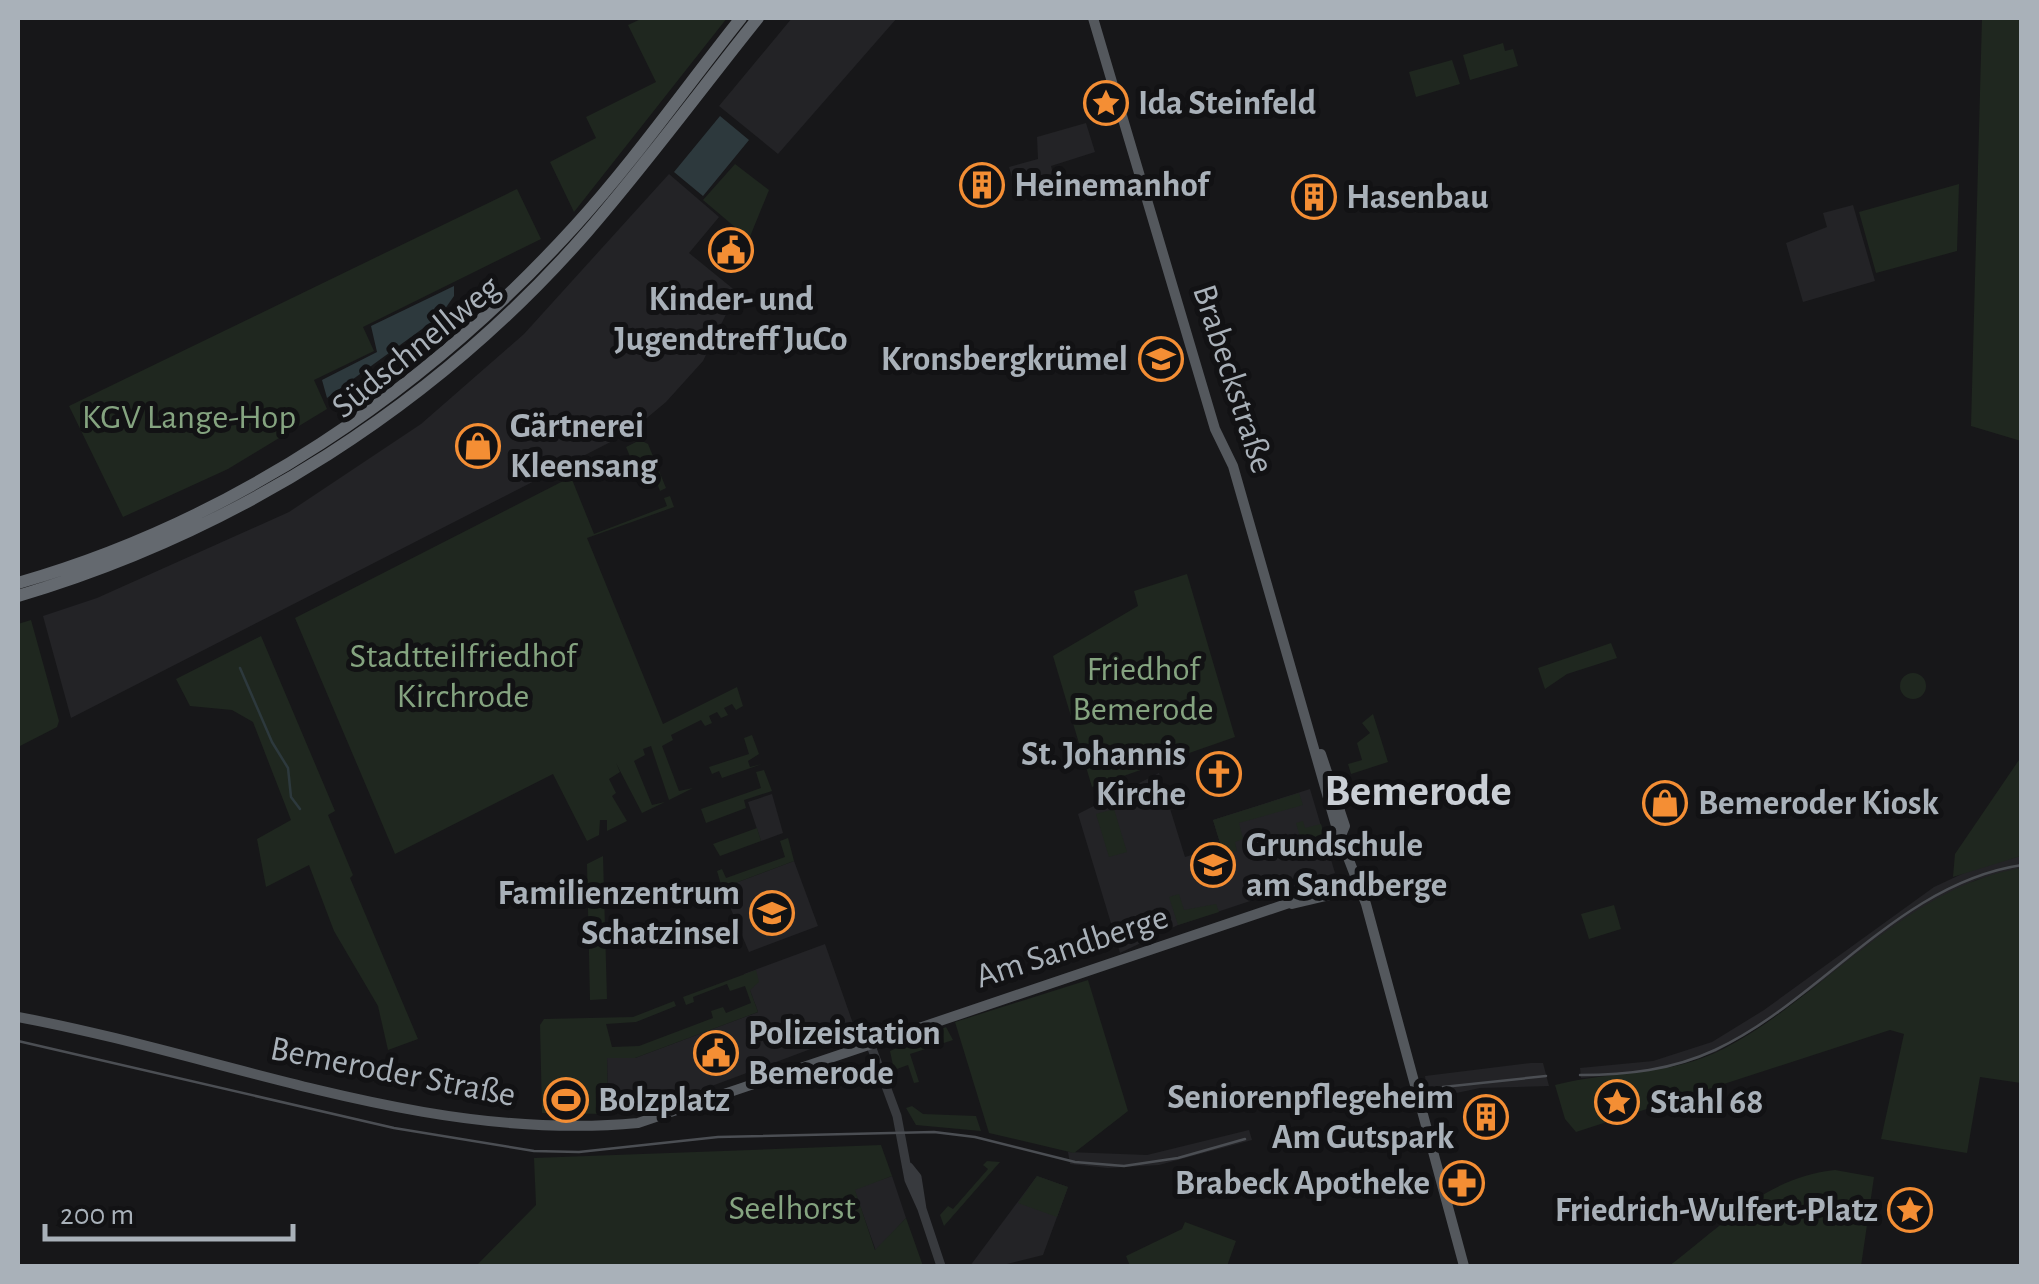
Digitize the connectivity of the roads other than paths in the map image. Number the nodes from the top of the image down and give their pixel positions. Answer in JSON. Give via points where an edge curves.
{"nodes":[{"id":1,"x":741,"y":18,"type":"edge"},
{"id":2,"x":758,"y":18,"type":"edge"},
{"id":3,"x":1096,"y":22,"type":"edge"},
{"id":4,"x":582,"y":228,"type":"junction"},
{"id":5,"x":18,"y":583,"type":"edge"},
{"id":6,"x":42,"y":583,"type":"junction"},
{"id":7,"x":18,"y":596,"type":"edge"},
{"id":8,"x":1359,"y":884,"type":"junction"},
{"id":9,"x":18,"y":1017,"type":"edge"},
{"id":10,"x":870,"y":1043,"type":"junction"},
{"id":11,"x":941,"y":1266,"type":"edge"},
{"id":12,"x":1464,"y":1266,"type":"edge"}],
"edges":[{"from":1,"to":4,"type":"highway","name":"Südschnellweg"},
{"from":2,"to":4,"type":"highway","name":"Südschnellweg"},
{"from":3,"to":8,"type":"main road","name":"Brabeckstraße"},
{"from":4,"to":6,"type":"highway","name":"Südschnellweg","via":[[458,360],[339,448],[212,521]]},
{"from":5,"to":6,"type":"highway","name":"Südschnellweg"},
{"from":6,"to":7,"type":"highway","name":"Südschnellweg"},
{"from":8,"to":10,"type":"main road","name":"Am Sandberge"},
{"from":8,"to":12,"type":"main road","name":"Brabeckstraße"},
{"from":9,"to":10,"type":"main road","name":"Bemeroder Straße","via":[[429,1114],[534,1128],[659,1119]]},
{"from":10,"to":11,"type":"street"}]}
